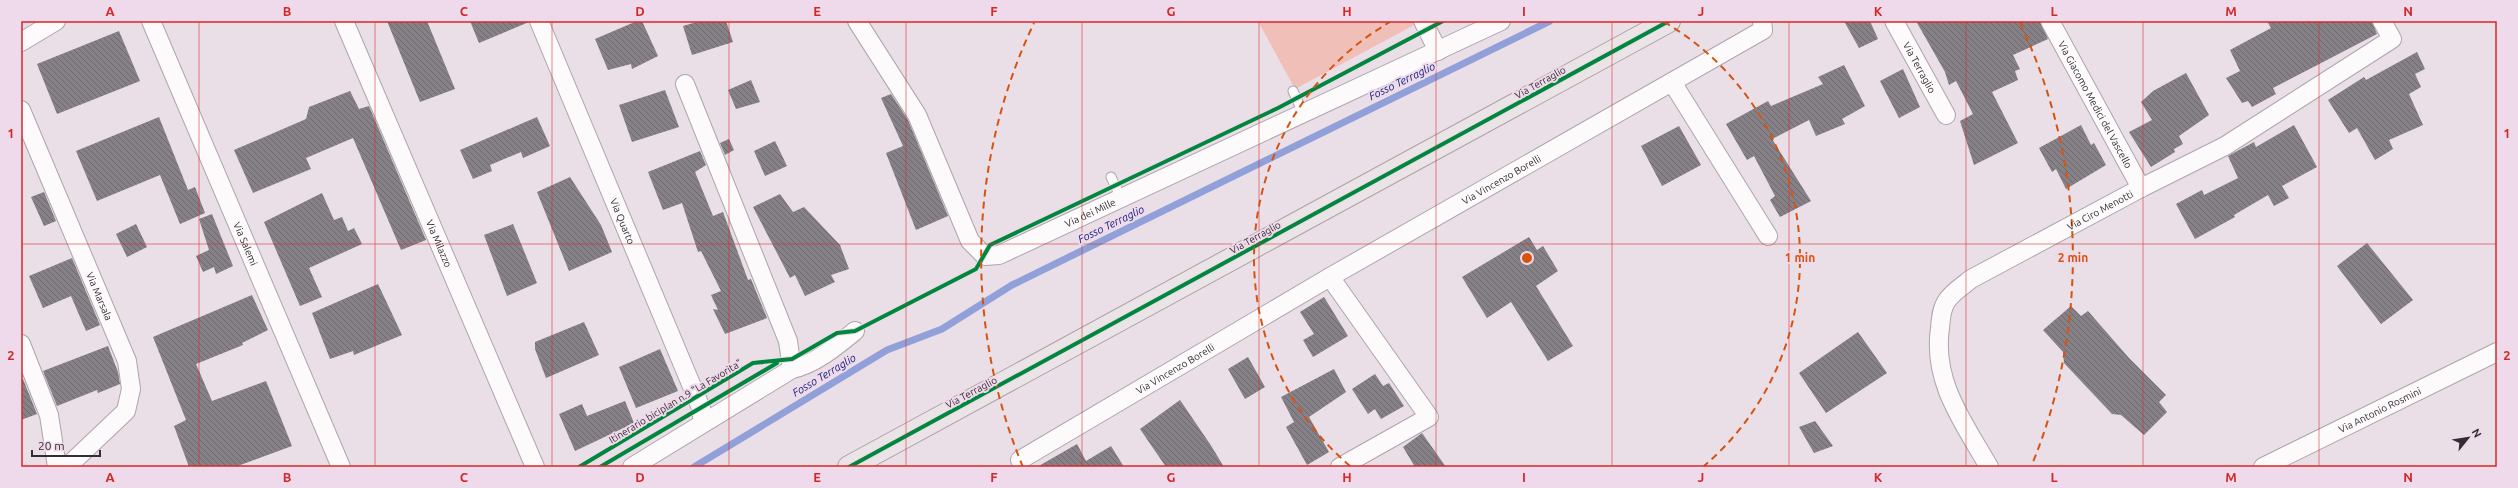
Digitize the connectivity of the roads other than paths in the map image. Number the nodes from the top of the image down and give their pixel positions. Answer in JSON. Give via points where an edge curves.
{"nodes":[{"id":1,"x":56,"y":21,"type":"edge"},
{"id":2,"x":151,"y":21,"type":"edge"},
{"id":3,"x":344,"y":21,"type":"edge"},
{"id":4,"x":539,"y":21,"type":"edge"},
{"id":5,"x":857,"y":21,"type":"edge"},
{"id":6,"x":1423,"y":21,"type":"edge"},
{"id":7,"x":1501,"y":21,"type":"edge"},
{"id":8,"x":1669,"y":21,"type":"edge"},
{"id":9,"x":1762,"y":21,"type":"edge"},
{"id":10,"x":1894,"y":21,"type":"edge"},
{"id":11,"x":2050,"y":21,"type":"edge"},
{"id":12,"x":2382,"y":21,"type":"edge"},
{"id":13,"x":21,"y":42,"type":"edge"},
{"id":14,"x":1438,"y":51,"type":"junction"},
{"id":15,"x":1672,"y":82,"type":"junction"},
{"id":16,"x":685,"y":84,"type":"dead end"},
{"id":17,"x":1293,"y":91,"type":"dead end"},
{"id":18,"x":21,"y":110,"type":"edge"},
{"id":19,"x":1304,"y":113,"type":"junction"},
{"id":20,"x":1946,"y":115,"type":"dead end"},
{"id":21,"x":1111,"y":177,"type":"dead end"},
{"id":22,"x":2140,"y":188,"type":"junction"},
{"id":23,"x":1121,"y":198,"type":"junction"},
{"id":24,"x":1768,"y":236,"type":"dead end"},
{"id":25,"x":1330,"y":277,"type":"junction"},
{"id":26,"x":855,"y":331,"type":"dead end"},
{"id":27,"x":21,"y":344,"type":"edge"},
{"id":28,"x":2497,"y":352,"type":"edge"},
{"id":29,"x":792,"y":370,"type":"junction"},
{"id":30,"x":703,"y":424,"type":"junction"},
{"id":31,"x":1020,"y":460,"type":"dead end"},
{"id":32,"x":57,"y":467,"type":"edge"},
{"id":33,"x":67,"y":467,"type":"edge"},
{"id":34,"x":341,"y":467,"type":"edge"},
{"id":35,"x":535,"y":467,"type":"edge"},
{"id":36,"x":632,"y":467,"type":"edge"},
{"id":37,"x":849,"y":467,"type":"edge"},
{"id":38,"x":1340,"y":467,"type":"edge"},
{"id":39,"x":1989,"y":467,"type":"edge"},
{"id":40,"x":2263,"y":467,"type":"edge"}],
"edges":[{"from":1,"to":13,"type":"street"},
{"from":2,"to":34,"type":"street","name":"Via Salemi"},
{"from":3,"to":35,"type":"street","name":"Via Milazzo"},
{"from":4,"to":30,"type":"street","name":"Via Quarto","via":[[701,408]]},
{"from":5,"to":23,"type":"street","name":"Via dei Mille","via":[[917,115],[970,241],[985,256],[999,255]]},
{"from":6,"to":14,"type":"street"},
{"from":7,"to":14,"type":"street","name":"Via dei Mille"},
{"from":8,"to":37,"type":"main road","name":"Via Terraglio"},
{"from":9,"to":15,"type":"street","name":"Via Vincenzo Borelli","via":[[1763,30]]},
{"from":10,"to":20,"type":"street","name":"Via Terraglio"},
{"from":11,"to":22,"type":"street","name":"Via Giacomo Medici del Vascello"},
{"from":12,"to":22,"type":"street","name":"Via Ciro Menotti","via":[[2392,39],[2225,146]]},
{"from":14,"to":19,"type":"street","name":"Via dei Mille"},
{"from":15,"to":24,"type":"street"},
{"from":15,"to":25,"type":"street","name":"Via Vincenzo Borelli"},
{"from":16,"to":29,"type":"street","via":[[788,341]]},
{"from":17,"to":19,"type":"lane"},
{"from":18,"to":33,"type":"street","name":"Via Marsala","via":[[126,361],[131,389],[126,411]]},
{"from":19,"to":23,"type":"street","name":"Via dei Mille"},
{"from":21,"to":23,"type":"lane"},
{"from":22,"to":39,"type":"street","name":"Via Ciro Menotti","via":[[1971,279],[1954,292],[1942,308],[1938,337],[1944,383],[1950,399]]},
{"from":25,"to":31,"type":"street","name":"Via Vincenzo Borelli"},
{"from":25,"to":38,"type":"street","via":[[1429,417]]},
{"from":26,"to":29,"type":"street","via":[[813,360]]},
{"from":27,"to":32,"type":"street","via":[[49,415]]},
{"from":28,"to":40,"type":"street","name":"Via Antonio Rosmini"},
{"from":29,"to":30,"type":"street"},
{"from":30,"to":36,"type":"street"}]}
